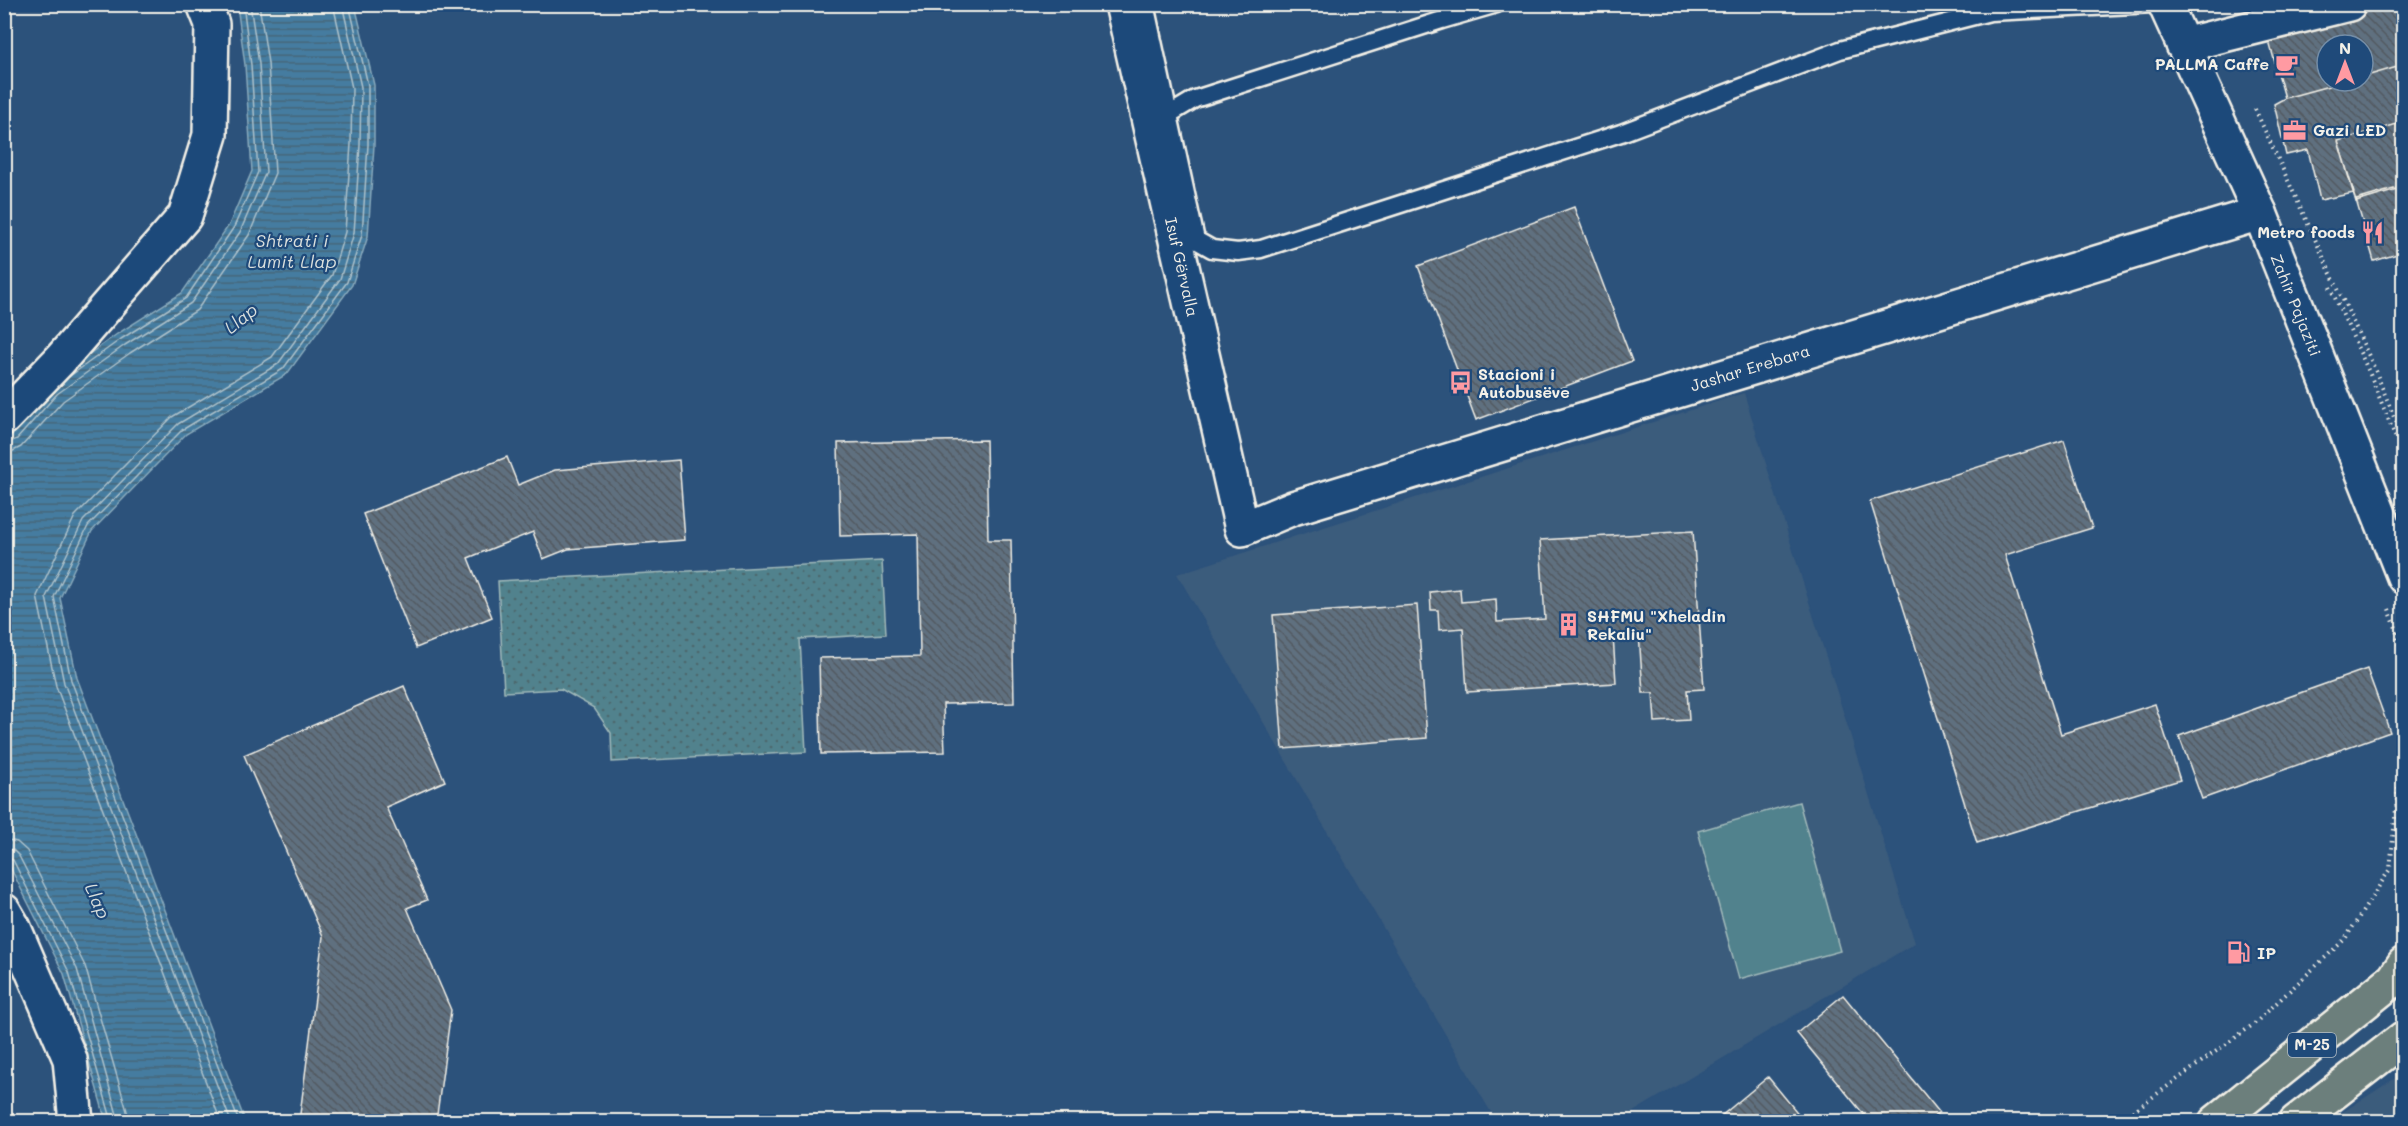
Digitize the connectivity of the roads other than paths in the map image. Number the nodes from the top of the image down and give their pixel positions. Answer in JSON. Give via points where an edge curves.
{"nodes":[{"id":1,"x":204,"y":4,"type":"edge"},
{"id":2,"x":1122,"y":4,"type":"edge"},
{"id":3,"x":1145,"y":4,"type":"edge"},
{"id":4,"x":1497,"y":4,"type":"edge"},
{"id":5,"x":2155,"y":4,"type":"edge"},
{"id":6,"x":2165,"y":4,"type":"edge"},
{"id":7,"x":2349,"y":4,"type":"edge"},
{"id":8,"x":2073,"y":6,"type":"edge"},
{"id":9,"x":2183,"y":45,"type":"junction"},
{"id":10,"x":1170,"y":114,"type":"junction"},
{"id":11,"x":2260,"y":213,"type":"junction"},
{"id":12,"x":4,"y":418,"type":"edge"},
{"id":13,"x":1242,"y":529,"type":"joint"},
{"id":14,"x":2403,"y":577,"type":"edge"},
{"id":15,"x":4,"y":911,"type":"edge"},
{"id":16,"x":2403,"y":964,"type":"edge"},
{"id":17,"x":2403,"y":1038,"type":"edge"},
{"id":18,"x":76,"y":1122,"type":"edge"},
{"id":19,"x":2216,"y":1122,"type":"edge"},
{"id":20,"x":2296,"y":1122,"type":"edge"}],
"edges":[{"from":1,"to":12,"type":"street","via":[[212,24],[210,135],[185,216],[60,360]]},
{"from":2,"to":13,"type":"street","name":"Isuf Gërvalla"},
{"from":3,"to":10,"type":"lane"},
{"from":4,"to":10,"type":"lane","via":[[1195,99]]},
{"from":5,"to":8,"type":"lane"},
{"from":6,"to":9,"type":"street","name":"Zahir Pajaziti"},
{"from":7,"to":9,"type":"street"},
{"from":8,"to":10,"type":"lane","via":[[1990,12],[1840,50],[1621,133],[1330,228],[1238,252],[1212,249],[1196,240]]},
{"from":9,"to":11,"type":"street","name":"Zahir Pajaziti"},
{"from":11,"to":13,"type":"street","name":"Jashar Erebara","via":[[1293,508]]},
{"from":11,"to":14,"type":"street","name":"Zahir Pajaziti"},
{"from":15,"to":18,"type":"street","via":[[70,1059]]},
{"from":16,"to":19,"type":"main road","number":"M-25","via":[[2394,979]]},
{"from":17,"to":20,"type":"main road"}]}
